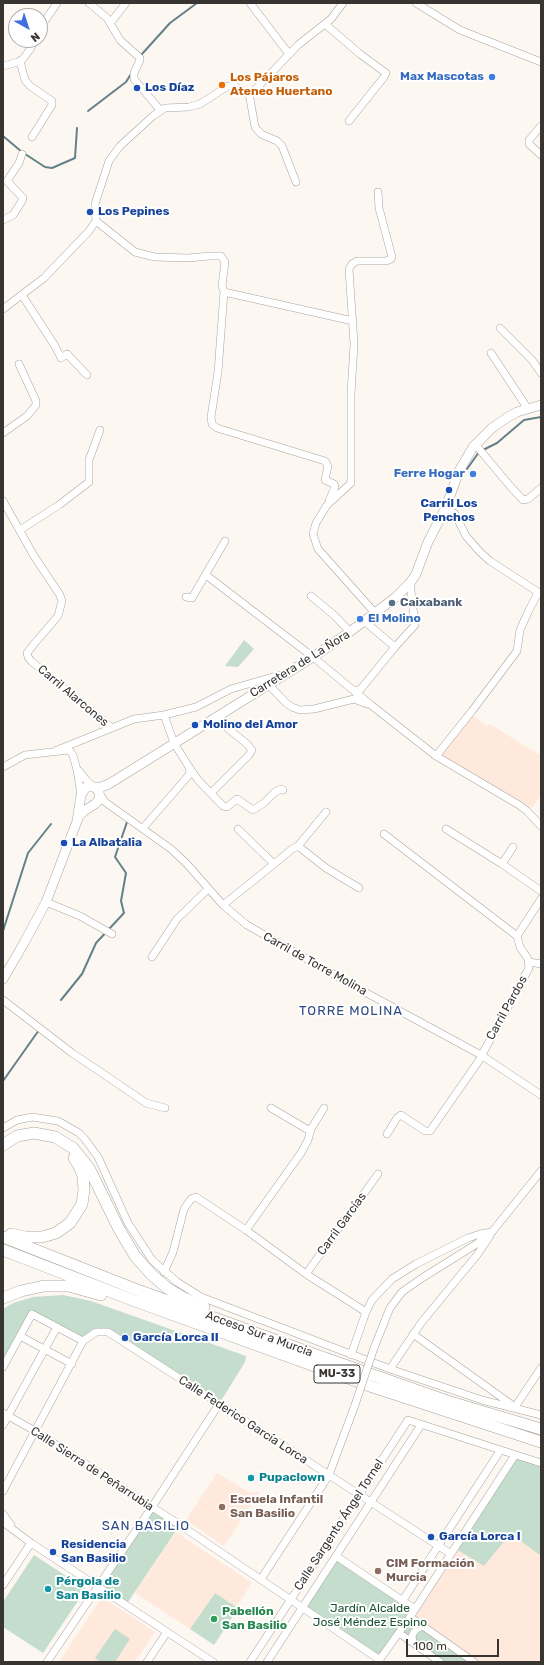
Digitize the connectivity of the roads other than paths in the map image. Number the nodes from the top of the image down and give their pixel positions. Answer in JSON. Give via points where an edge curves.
{"nodes":[{"id":1,"x":57,"y":3,"type":"edge"},
{"id":2,"x":89,"y":3,"type":"edge"},
{"id":3,"x":126,"y":3,"type":"edge"},
{"id":4,"x":250,"y":3,"type":"edge"},
{"id":5,"x":343,"y":3,"type":"edge"},
{"id":6,"x":416,"y":3,"type":"edge"},
{"id":7,"x":48,"y":16,"type":"edge"},
{"id":8,"x":111,"y":22,"type":"junction"},
{"id":9,"x":325,"y":24,"type":"junction"},
{"id":10,"x":30,"y":48,"type":"edge"},
{"id":11,"x":289,"y":54,"type":"junction"},
{"id":12,"x":20,"y":61,"type":"junction"},
{"id":13,"x":541,"y":62,"type":"edge"},
{"id":14,"x":3,"y":66,"type":"edge"},
{"id":15,"x":249,"y":94,"type":"junction"},
{"id":16,"x":160,"y":110,"type":"junction"},
{"id":17,"x":349,"y":121,"type":"dead end"},
{"id":18,"x":541,"y":126,"type":"edge"},
{"id":19,"x":32,"y":137,"type":"dead end"},
{"id":20,"x":22,"y":154,"type":"dead end"},
{"id":21,"x":541,"y":155,"type":"edge"},
{"id":22,"x":296,"y":182,"type":"dead end"},
{"id":23,"x":378,"y":192,"type":"dead end"},
{"id":24,"x":3,"y":220,"type":"edge"},
{"id":25,"x":96,"y":221,"type":"junction"},
{"id":26,"x":224,"y":292,"type":"junction"},
{"id":27,"x":22,"y":295,"type":"junction"},
{"id":28,"x":3,"y":309,"type":"edge"},
{"id":29,"x":353,"y":321,"type":"junction"},
{"id":30,"x":500,"y":328,"type":"dead end"},
{"id":31,"x":492,"y":353,"type":"dead end"},
{"id":32,"x":19,"y":364,"type":"dead end"},
{"id":33,"x":541,"y":373,"type":"edge"},
{"id":34,"x":87,"y":375,"type":"dead end"},
{"id":35,"x":541,"y":405,"type":"edge"},
{"id":36,"x":528,"y":409,"type":"junction"},
{"id":37,"x":100,"y":430,"type":"dead end"},
{"id":38,"x":3,"y":433,"type":"edge"},
{"id":39,"x":479,"y":448,"type":"junction"},
{"id":40,"x":335,"y":487,"type":"junction"},
{"id":41,"x":541,"y":488,"type":"edge"},
{"id":42,"x":345,"y":490,"type":"junction"},
{"id":43,"x":3,"y":501,"type":"edge"},
{"id":44,"x":327,"y":505,"type":"junction"},
{"id":45,"x":446,"y":507,"type":"junction"},
{"id":46,"x":20,"y":530,"type":"junction"},
{"id":47,"x":225,"y":541,"type":"dead end"},
{"id":48,"x":206,"y":575,"type":"junction"},
{"id":49,"x":410,"y":584,"type":"junction"},
{"id":50,"x":540,"y":594,"type":"edge"},
{"id":51,"x":312,"y":596,"type":"dead end"},
{"id":52,"x":186,"y":597,"type":"dead end"},
{"id":53,"x":375,"y":613,"type":"junction"},
{"id":54,"x":364,"y":621,"type":"junction"},
{"id":55,"x":350,"y":632,"type":"junction"},
{"id":56,"x":395,"y":646,"type":"junction"},
{"id":57,"x":313,"y":657,"type":"junction"},
{"id":58,"x":287,"y":673,"type":"junction"},
{"id":59,"x":268,"y":684,"type":"junction"},
{"id":60,"x":353,"y":689,"type":"junction"},
{"id":61,"x":349,"y":700,"type":"junction"},
{"id":62,"x":371,"y":705,"type":"junction"},
{"id":63,"x":164,"y":715,"type":"junction"},
{"id":64,"x":215,"y":718,"type":"junction"},
{"id":65,"x":112,"y":728,"type":"junction"},
{"id":66,"x":77,"y":741,"type":"junction"},
{"id":67,"x":174,"y":743,"type":"junction"},
{"id":68,"x":55,"y":751,"type":"junction"},
{"id":69,"x":73,"y":755,"type":"junction"},
{"id":70,"x":436,"y":756,"type":"junction"},
{"id":71,"x":188,"y":766,"type":"junction"},
{"id":72,"x":3,"y":767,"type":"edge"},
{"id":73,"x":77,"y":770,"type":"junction"},
{"id":74,"x":184,"y":780,"type":"junction"},
{"id":75,"x":198,"y":780,"type":"junction"},
{"id":76,"x":283,"y":790,"type":"dead end"},
{"id":77,"x":97,"y":791,"type":"junction"},
{"id":78,"x":211,"y":793,"type":"junction"},
{"id":79,"x":81,"y":796,"type":"junction"},
{"id":80,"x":94,"y":805,"type":"junction"},
{"id":81,"x":111,"y":805,"type":"junction"},
{"id":82,"x":326,"y":812,"type":"dead end"},
{"id":83,"x":77,"y":821,"type":"junction"},
{"id":84,"x":541,"y":826,"type":"edge"},
{"id":85,"x":143,"y":828,"type":"junction"},
{"id":86,"x":238,"y":829,"type":"dead end"},
{"id":87,"x":446,"y":829,"type":"dead end"},
{"id":88,"x":384,"y":834,"type":"dead end"},
{"id":89,"x":298,"y":846,"type":"junction"},
{"id":90,"x":513,"y":847,"type":"dead end"},
{"id":91,"x":274,"y":864,"type":"junction"},
{"id":92,"x":502,"y":864,"type":"junction"},
{"id":93,"x":359,"y":888,"type":"dead end"},
{"id":94,"x":208,"y":889,"type":"junction"},
{"id":95,"x":541,"y":891,"type":"edge"},
{"id":96,"x":541,"y":899,"type":"edge"},
{"id":97,"x":46,"y":902,"type":"junction"},
{"id":98,"x":223,"y":905,"type":"junction"},
{"id":99,"x":112,"y":934,"type":"dead end"},
{"id":100,"x":517,"y":936,"type":"junction"},
{"id":101,"x":152,"y":956,"type":"dead end"},
{"id":102,"x":529,"y":962,"type":"junction"},
{"id":103,"x":541,"y":964,"type":"edge"},
{"id":104,"x":3,"y":979,"type":"edge"},
{"id":105,"x":3,"y":1000,"type":"edge"},
{"id":106,"x":481,"y":1055,"type":"junction"},
{"id":107,"x":541,"y":1095,"type":"edge"},
{"id":108,"x":165,"y":1108,"type":"dead end"},
{"id":109,"x":271,"y":1108,"type":"dead end"},
{"id":110,"x":324,"y":1108,"type":"dead end"},
{"id":111,"x":3,"y":1128,"type":"edge"},
{"id":112,"x":310,"y":1131,"type":"junction"},
{"id":113,"x":387,"y":1134,"type":"dead end"},
{"id":114,"x":3,"y":1145,"type":"edge"},
{"id":115,"x":3,"y":1153,"type":"edge"},
{"id":116,"x":541,"y":1171,"type":"edge"},
{"id":117,"x":378,"y":1174,"type":"dead end"},
{"id":118,"x":246,"y":1230,"type":"junction"},
{"id":119,"x":3,"y":1231,"type":"edge"},
{"id":120,"x":492,"y":1232,"type":"junction"},
{"id":121,"x":477,"y":1235,"type":"junction"},
{"id":122,"x":3,"y":1237,"type":"edge"},
{"id":123,"x":480,"y":1246,"type":"junction"},
{"id":124,"x":3,"y":1250,"type":"edge"},
{"id":125,"x":164,"y":1272,"type":"junction"},
{"id":126,"x":306,"y":1274,"type":"junction"},
{"id":127,"x":3,"y":1298,"type":"edge"},
{"id":128,"x":135,"y":1301,"type":"junction"},
{"id":129,"x":366,"y":1312,"type":"junction"},
{"id":130,"x":57,"y":1327,"type":"junction"},
{"id":131,"x":413,"y":1334,"type":"junction"},
{"id":132,"x":20,"y":1336,"type":"junction"},
{"id":133,"x":83,"y":1341,"type":"junction"},
{"id":134,"x":45,"y":1348,"type":"junction"},
{"id":135,"x":316,"y":1355,"type":"junction"},
{"id":136,"x":351,"y":1355,"type":"junction"},
{"id":137,"x":72,"y":1364,"type":"junction"},
{"id":138,"x":3,"y":1367,"type":"edge"},
{"id":139,"x":541,"y":1368,"type":"edge"},
{"id":140,"x":390,"y":1369,"type":"junction"},
{"id":141,"x":503,"y":1402,"type":"junction"},
{"id":142,"x":219,"y":1404,"type":"junction"},
{"id":143,"x":515,"y":1407,"type":"junction"},
{"id":144,"x":5,"y":1415,"type":"edge"},
{"id":145,"x":541,"y":1415,"type":"edge"},
{"id":146,"x":3,"y":1425,"type":"edge"},
{"id":147,"x":421,"y":1425,"type":"junction"},
{"id":148,"x":541,"y":1429,"type":"edge"},
{"id":149,"x":35,"y":1432,"type":"junction"},
{"id":150,"x":541,"y":1442,"type":"edge"},
{"id":151,"x":500,"y":1450,"type":"junction"},
{"id":152,"x":515,"y":1455,"type":"junction"},
{"id":153,"x":541,"y":1463,"type":"edge"},
{"id":154,"x":329,"y":1475,"type":"junction"},
{"id":155,"x":3,"y":1491,"type":"edge"},
{"id":156,"x":358,"y":1494,"type":"junction"},
{"id":157,"x":371,"y":1502,"type":"junction"},
{"id":158,"x":152,"y":1507,"type":"junction"},
{"id":159,"x":3,"y":1514,"type":"edge"},
{"id":160,"x":3,"y":1522,"type":"edge"},
{"id":161,"x":16,"y":1532,"type":"junction"},
{"id":162,"x":31,"y":1543,"type":"junction"},
{"id":163,"x":439,"y":1546,"type":"junction"},
{"id":164,"x":451,"y":1554,"type":"junction"},
{"id":165,"x":336,"y":1556,"type":"junction"},
{"id":166,"x":261,"y":1579,"type":"junction"},
{"id":167,"x":3,"y":1585,"type":"edge"},
{"id":168,"x":97,"y":1586,"type":"junction"},
{"id":169,"x":291,"y":1599,"type":"junction"},
{"id":170,"x":403,"y":1600,"type":"junction"},
{"id":171,"x":303,"y":1607,"type":"junction"},
{"id":172,"x":415,"y":1608,"type":"junction"},
{"id":173,"x":410,"y":1617,"type":"junction"},
{"id":174,"x":423,"y":1626,"type":"junction"},
{"id":175,"x":167,"y":1632,"type":"junction"},
{"id":176,"x":400,"y":1633,"type":"junction"},
{"id":177,"x":413,"y":1642,"type":"junction"},
{"id":178,"x":379,"y":1661,"type":"edge"},
{"id":179,"x":47,"y":1662,"type":"edge"},
{"id":180,"x":147,"y":1662,"type":"edge"},
{"id":181,"x":212,"y":1662,"type":"edge"},
{"id":182,"x":250,"y":1662,"type":"edge"},
{"id":183,"x":267,"y":1662,"type":"edge"},
{"id":184,"x":440,"y":1662,"type":"edge"},
{"id":185,"x":474,"y":1662,"type":"edge"}],
"edges":[{"from":1,"to":7,"type":"street"},
{"from":2,"to":8,"type":"street"},
{"from":3,"to":8,"type":"street"},
{"from":4,"to":11,"type":"street"},
{"from":5,"to":9,"type":"street"},
{"from":6,"to":13,"type":"street","via":[[460,30]]},
{"from":8,"to":16,"type":"street","via":[[120,40],[140,58],[134,79]]},
{"from":9,"to":11,"type":"street"},
{"from":9,"to":17,"type":"street","via":[[386,73]]},
{"from":10,"to":12,"type":"street"},
{"from":11,"to":15,"type":"street","via":[[255,91]]},
{"from":12,"to":14,"type":"street"},
{"from":12,"to":19,"type":"street","via":[[24,78],[52,102]]},
{"from":15,"to":16,"type":"street","via":[[235,86],[228,86],[194,106],[171,106]]},
{"from":15,"to":22,"type":"street","via":[[255,127],[261,134],[277,140],[282,146]]},
{"from":16,"to":25,"type":"street","via":[[120,146],[109,161],[95,204]]},
{"from":18,"to":21,"type":"street","via":[[529,140],[529,144]]},
{"from":20,"to":24,"type":"street","via":[[7,181],[23,198],[13,215]]},
{"from":23,"to":29,"type":"street","via":[[379,208],[392,257],[386,261],[357,261],[350,266]]},
{"from":25,"to":26,"type":"street","via":[[135,252],[162,257],[221,256],[225,262],[222,286]]},
{"from":25,"to":27,"type":"street","via":[[44,278]]},
{"from":26,"to":29,"type":"street"},
{"from":26,"to":40,"type":"street","via":[[212,424],[217,428],[325,462],[328,466],[325,480]]},
{"from":27,"to":28,"type":"street"},
{"from":27,"to":34,"type":"street","via":[[61,358],[67,354]]},
{"from":29,"to":42,"type":"street","via":[[352,475],[351,483]]},
{"from":30,"to":33,"type":"street","via":[[532,360]]},
{"from":31,"to":36,"type":"street"},
{"from":32,"to":38,"type":"street","via":[[36,405]]},
{"from":35,"to":36,"type":"main road","name":"Carretera de La Ñora"},
{"from":36,"to":39,"type":"main road","name":"Carretera de La Ñora","via":[[517,412],[492,428]]},
{"from":37,"to":46,"type":"street","via":[[89,460],[89,482]]},
{"from":39,"to":41,"type":"street","via":[[523,500]]},
{"from":39,"to":45,"type":"main road","name":"Carretera de La Ñora","via":[[466,456]]},
{"from":40,"to":42,"type":"street","via":[[338,491]]},
{"from":40,"to":44,"type":"street"},
{"from":42,"to":44,"type":"street"},
{"from":43,"to":46,"type":"street","name":"Carril Alarcones"},
{"from":44,"to":53,"type":"street","via":[[316,523],[313,534],[315,542]]},
{"from":45,"to":49,"type":"main road","name":"Carretera de La Ñora"},
{"from":45,"to":50,"type":"street","via":[[455,514],[466,536],[480,552]]},
{"from":46,"to":65,"type":"street","name":"Carril Alarcones","via":[[62,600],[58,616],[27,653],[28,657]]},
{"from":47,"to":48,"type":"street"},
{"from":48,"to":52,"type":"street","via":[[192,598]]},
{"from":48,"to":57,"type":"street"},
{"from":49,"to":53,"type":"main road","name":"Carretera de La Ñora"},
{"from":49,"to":56,"type":"street","via":[[415,626]]},
{"from":50,"to":70,"type":"street","via":[[522,625],[517,651]]},
{"from":51,"to":55,"type":"street"},
{"from":53,"to":54,"type":"main road","name":"Carretera de La Ñora"},
{"from":54,"to":55,"type":"main road","name":"Carretera de La Ñora"},
{"from":54,"to":56,"type":"street"},
{"from":55,"to":57,"type":"main road","name":"Carretera de La Ñora"},
{"from":56,"to":60,"type":"street","via":[[360,690]]},
{"from":57,"to":58,"type":"main road","name":"Carretera de La Ñora"},
{"from":57,"to":60,"type":"street"},
{"from":58,"to":59,"type":"main road","name":"Carretera de La Ñora"},
{"from":58,"to":63,"type":"street","via":[[231,688],[196,707]]},
{"from":59,"to":61,"type":"street","via":[[289,705],[300,710]]},
{"from":59,"to":64,"type":"main road","name":"Carretera de La Ñora"},
{"from":60,"to":61,"type":"street","via":[[354,695]]},
{"from":60,"to":62,"type":"street"},
{"from":61,"to":62,"type":"street","via":[[359,700]]},
{"from":62,"to":70,"type":"street"},
{"from":63,"to":65,"type":"street","via":[[134,719]]},
{"from":63,"to":67,"type":"street"},
{"from":64,"to":67,"type":"main road","name":"Carretera de La Ñora"},
{"from":64,"to":78,"type":"street","via":[[252,750]]},
{"from":65,"to":66,"type":"street"},
{"from":66,"to":68,"type":"street"},
{"from":66,"to":69,"type":"street","via":[[73,746]]},
{"from":67,"to":71,"type":"street"},
{"from":67,"to":77,"type":"main road","name":"Carretera de La Ñora"},
{"from":68,"to":69,"type":"street","via":[[69,750]]},
{"from":68,"to":72,"type":"street","via":[[25,755]]},
{"from":69,"to":73,"type":"street"},
{"from":70,"to":84,"type":"street","via":[[526,810]]},
{"from":71,"to":74,"type":"street","via":[[190,773]]},
{"from":71,"to":75,"type":"street"},
{"from":73,"to":77,"type":"street","name":"Carril de Torre Molina"},
{"from":73,"to":79,"type":"street"},
{"from":74,"to":75,"type":"street","via":[[190,777]]},
{"from":74,"to":85,"type":"street"},
{"from":75,"to":78,"type":"street"},
{"from":76,"to":78,"type":"street","via":[[275,792],[252,810],[237,799],[225,807]]},
{"from":77,"to":79,"type":"main road","via":[[86,787]]},
{"from":77,"to":80,"type":"main road","via":[[99,800]]},
{"from":77,"to":81,"type":"street","name":"Carril de Torre Molina","via":[[103,800]]},
{"from":79,"to":80,"type":"main road","via":[[84,803]]},
{"from":79,"to":83,"type":"main road"},
{"from":80,"to":81,"type":"street"},
{"from":80,"to":83,"type":"main road","via":[[84,811]]},
{"from":81,"to":85,"type":"street","name":"Carril de Torre Molina"},
{"from":82,"to":89,"type":"street"},
{"from":83,"to":97,"type":"main road"},
{"from":85,"to":94,"type":"street","name":"Carril de Torre Molina","via":[[187,864]]},
{"from":86,"to":91,"type":"street"},
{"from":87,"to":92,"type":"street"},
{"from":88,"to":100,"type":"street"},
{"from":89,"to":91,"type":"street"},
{"from":89,"to":93,"type":"street"},
{"from":90,"to":92,"type":"street"},
{"from":91,"to":98,"type":"street"},
{"from":92,"to":95,"type":"street"},
{"from":94,"to":98,"type":"street","name":"Carril de Torre Molina"},
{"from":94,"to":101,"type":"street","via":[[177,919]]},
{"from":96,"to":100,"type":"street"},
{"from":97,"to":99,"type":"street","via":[[80,916]]},
{"from":97,"to":104,"type":"main road"},
{"from":98,"to":106,"type":"street","name":"Carril de Torre Molina","via":[[247,925]]},
{"from":100,"to":102,"type":"street","name":"Carril Pardos"},
{"from":102,"to":103,"type":"street"},
{"from":102,"to":106,"type":"street","name":"Carril Pardos","via":[[526,975]]},
{"from":105,"to":108,"type":"street","via":[[84,1062],[146,1103]]},
{"from":106,"to":107,"type":"street","name":"Carril de Torre Molina"},
{"from":106,"to":113,"type":"street","name":"Carril Pardos","via":[[430,1131],[401,1115]]},
{"from":109,"to":112,"type":"street"},
{"from":110,"to":112,"type":"street"},
{"from":111,"to":125,"type":"street","via":[[24,1118],[43,1118],[66,1125],[84,1138],[105,1170],[118,1205],[128,1223],[152,1260]]},
{"from":112,"to":118,"type":"street","via":[[301,1153]]},
{"from":114,"to":135,"type":"highway","via":[[17,1136],[34,1133],[49,1135],[67,1143],[78,1152],[89,1168],[129,1247],[144,1267],[164,1285],[187,1300]]},
{"from":115,"to":119,"type":"highway","via":[[13,1145],[27,1140],[50,1142],[74,1158],[84,1182],[84,1198],[79,1211],[61,1230],[32,1238]]},
{"from":116,"to":120,"type":"street"},
{"from":117,"to":126,"type":"street","name":"Carril Garcías"},
{"from":118,"to":125,"type":"street","via":[[194,1197],[184,1208],[173,1252]]},
{"from":118,"to":126,"type":"street"},
{"from":120,"to":121,"type":"street"},
{"from":120,"to":123,"type":"street"},
{"from":121,"to":123,"type":"street","via":[[480,1237]]},
{"from":121,"to":129,"type":"street","via":[[400,1273],[372,1300]]},
{"from":122,"to":135,"type":"highway","name":"Acceso Sur a Murcia","number":"MU-33"},
{"from":123,"to":131,"type":"street"},
{"from":123,"to":154,"type":"street","bridge":true,"via":[[422,1278],[402,1292],[390,1308]]},
{"from":124,"to":128,"type":"highway","name":"Acceso Sur a Murcia","number":"MU-33"},
{"from":125,"to":136,"type":"street","via":[[201,1297]]},
{"from":126,"to":129,"type":"street"},
{"from":127,"to":128,"type":"highway","via":[[34,1288],[57,1286],[78,1288],[114,1300]]},
{"from":128,"to":150,"type":"highway","name":"Acceso Sur a Murcia","number":"MU-33","via":[[373,1387]]},
{"from":129,"to":136,"type":"street"},
{"from":130,"to":132,"type":"street","via":[[32,1314]]},
{"from":130,"to":133,"type":"street"},
{"from":130,"to":134,"type":"street"},
{"from":131,"to":140,"type":"street"},
{"from":131,"to":141,"type":"street"},
{"from":132,"to":134,"type":"street"},
{"from":132,"to":138,"type":"street"},
{"from":133,"to":137,"type":"street"},
{"from":133,"to":142,"type":"street","name":"Calle Federico García Lorca","via":[[96,1332],[108,1332]]},
{"from":134,"to":137,"type":"street"},
{"from":134,"to":144,"type":"street"},
{"from":135,"to":148,"type":"highway","name":"Acceso Sur a Murcia","number":"MU-33","via":[[440,1398]]},
{"from":136,"to":140,"type":"street"},
{"from":137,"to":149,"type":"street"},
{"from":139,"to":143,"type":"street"},
{"from":140,"to":141,"type":"street","via":[[482,1400]]},
{"from":141,"to":143,"type":"street"},
{"from":142,"to":154,"type":"street","name":"Calle Federico García Lorca"},
{"from":142,"to":158,"type":"street"},
{"from":143,"to":145,"type":"street"},
{"from":144,"to":146,"type":"street"},
{"from":144,"to":149,"type":"street","name":"Calle Sierra de Peñarrubia"},
{"from":147,"to":151,"type":"street","name":"Calle Sargento Ángel Tornel"},
{"from":147,"to":156,"type":"street","name":"Calle Sargento Ángel Tornel","via":[[408,1420]]},
{"from":147,"to":157,"type":"street","name":"Calle Sargento Ángel Tornel"},
{"from":149,"to":155,"type":"street"},
{"from":149,"to":158,"type":"street","name":"Calle Sierra de Peñarrubia"},
{"from":151,"to":152,"type":"street","name":"Calle Sargento Ángel Tornel"},
{"from":151,"to":163,"type":"street"},
{"from":152,"to":153,"type":"street","name":"Calle Sargento Ángel Tornel"},
{"from":152,"to":164,"type":"street"},
{"from":154,"to":156,"type":"street","name":"Calle Federico García Lorca"},
{"from":154,"to":166,"type":"street"},
{"from":156,"to":157,"type":"street","name":"Calle Federico García Lorca"},
{"from":156,"to":169,"type":"street","name":"Calle Sargento Ángel Tornel"},
{"from":157,"to":163,"type":"street","name":"Calle Federico García Lorca"},
{"from":157,"to":165,"type":"street","name":"Calle Sargento Ángel Tornel"},
{"from":158,"to":166,"type":"street","name":"Calle Sierra de Peñarrubia"},
{"from":158,"to":168,"type":"street"},
{"from":159,"to":161,"type":"street"},
{"from":160,"to":161,"type":"street"},
{"from":161,"to":162,"type":"street"},
{"from":162,"to":167,"type":"street"},
{"from":162,"to":168,"type":"street"},
{"from":163,"to":164,"type":"street","name":"Calle Federico García Lorca"},
{"from":163,"to":170,"type":"street"},
{"from":164,"to":172,"type":"street"},
{"from":165,"to":170,"type":"street"},
{"from":165,"to":171,"type":"street","name":"Calle Sargento Ángel Tornel"},
{"from":166,"to":169,"type":"street","name":"Calle Sierra de Peñarrubia"},
{"from":168,"to":175,"type":"street"},
{"from":168,"to":179,"type":"street"},
{"from":169,"to":171,"type":"street","name":"Calle Sierra de Peñarrubia"},
{"from":169,"to":182,"type":"street","name":"Calle Sargento Ángel Tornel"},
{"from":170,"to":172,"type":"street"},
{"from":171,"to":178,"type":"street","name":"Calle Sierra de Peñarrubia"},
{"from":171,"to":183,"type":"street","name":"Calle Sargento Ángel Tornel"},
{"from":172,"to":173,"type":"street"},
{"from":173,"to":174,"type":"street"},
{"from":173,"to":176,"type":"street"},
{"from":174,"to":177,"type":"street","via":[[414,1632]]},
{"from":174,"to":185,"type":"street"},
{"from":175,"to":180,"type":"street"},
{"from":175,"to":181,"type":"street"},
{"from":176,"to":177,"type":"street"},
{"from":176,"to":178,"type":"street"},
{"from":177,"to":184,"type":"street"}]}
